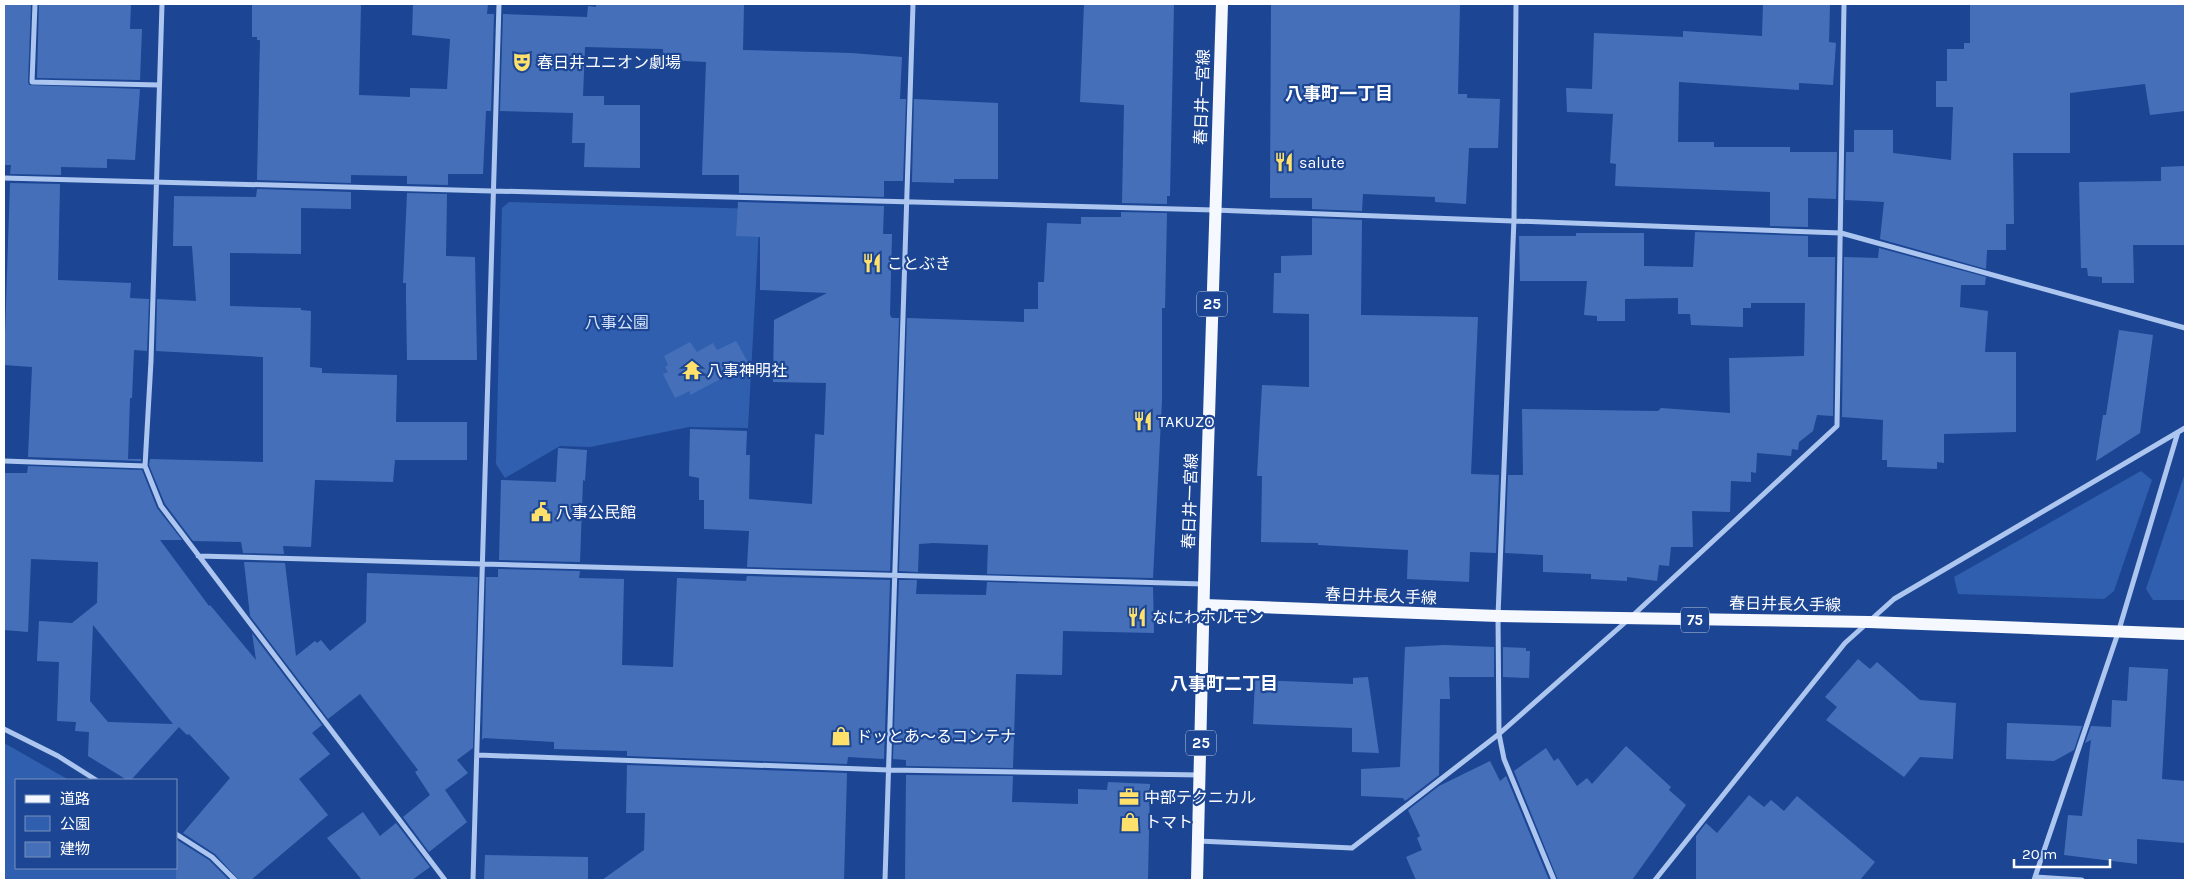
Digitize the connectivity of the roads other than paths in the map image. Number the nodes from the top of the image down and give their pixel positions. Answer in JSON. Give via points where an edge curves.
{"nodes":[{"id":1,"x":35,"y":4,"type":"edge"},
{"id":2,"x":162,"y":4,"type":"edge"},
{"id":3,"x":499,"y":4,"type":"edge"},
{"id":4,"x":913,"y":4,"type":"edge"},
{"id":5,"x":1222,"y":4,"type":"edge"},
{"id":6,"x":1516,"y":4,"type":"edge"},
{"id":7,"x":1844,"y":4,"type":"edge"},
{"id":8,"x":160,"y":85,"type":"junction"},
{"id":9,"x":4,"y":178,"type":"edge"},
{"id":10,"x":157,"y":182,"type":"junction"},
{"id":11,"x":495,"y":190,"type":"junction"},
{"id":12,"x":907,"y":201,"type":"junction"},
{"id":13,"x":1214,"y":210,"type":"junction"},
{"id":14,"x":1514,"y":220,"type":"junction"},
{"id":15,"x":1841,"y":233,"type":"junction"},
{"id":16,"x":2185,"y":328,"type":"edge"},
{"id":17,"x":2185,"y":428,"type":"edge"},
{"id":18,"x":2178,"y":432,"type":"junction"},
{"id":19,"x":4,"y":461,"type":"edge"},
{"id":20,"x":144,"y":466,"type":"junction"},
{"id":21,"x":198,"y":556,"type":"junction"},
{"id":22,"x":483,"y":563,"type":"junction"},
{"id":23,"x":895,"y":577,"type":"junction"},
{"id":24,"x":1204,"y":584,"type":"junction"},
{"id":25,"x":1204,"y":605,"type":"junction"},
{"id":26,"x":1498,"y":616,"type":"junction"},
{"id":27,"x":1629,"y":619,"type":"junction"},
{"id":28,"x":1868,"y":622,"type":"junction"},
{"id":29,"x":2118,"y":633,"type":"junction"},
{"id":30,"x":2185,"y":634,"type":"edge"},
{"id":31,"x":4,"y":729,"type":"edge"},
{"id":32,"x":1499,"y":734,"type":"junction"},
{"id":33,"x":478,"y":755,"type":"junction"},
{"id":34,"x":888,"y":770,"type":"junction"},
{"id":35,"x":1200,"y":775,"type":"junction"},
{"id":36,"x":94,"y":779,"type":"edge"},
{"id":37,"x":178,"y":835,"type":"edge"},
{"id":38,"x":1198,"y":841,"type":"junction"},
{"id":39,"x":2035,"y":879,"type":"edge"},
{"id":40,"x":235,"y":880,"type":"edge"},
{"id":41,"x":445,"y":880,"type":"edge"},
{"id":42,"x":473,"y":880,"type":"edge"},
{"id":43,"x":885,"y":880,"type":"edge"},
{"id":44,"x":1197,"y":880,"type":"edge"},
{"id":45,"x":1554,"y":880,"type":"edge"},
{"id":46,"x":1655,"y":880,"type":"edge"},
{"id":47,"x":2082,"y":880,"type":"edge"}],
"edges":[{"from":1,"to":8,"type":"street","via":[[32,82]]},
{"from":2,"to":8,"type":"street"},
{"from":3,"to":11,"type":"street"},
{"from":4,"to":12,"type":"street"},
{"from":5,"to":13,"type":"main road","name":"春日井一宮線","number":"25"},
{"from":6,"to":14,"type":"street"},
{"from":7,"to":15,"type":"street"},
{"from":8,"to":10,"type":"street"},
{"from":9,"to":10,"type":"street"},
{"from":10,"to":11,"type":"street"},
{"from":10,"to":20,"type":"street"},
{"from":11,"to":12,"type":"street"},
{"from":11,"to":22,"type":"street"},
{"from":12,"to":13,"type":"street"},
{"from":12,"to":23,"type":"street"},
{"from":13,"to":14,"type":"street"},
{"from":13,"to":24,"type":"main road","name":"春日井一宮線","number":"25"},
{"from":14,"to":15,"type":"street"},
{"from":14,"to":26,"type":"street"},
{"from":15,"to":16,"type":"street"},
{"from":15,"to":27,"type":"street","via":[[1837,426]]},
{"from":17,"to":18,"type":"street"},
{"from":18,"to":28,"type":"street","via":[[1947,565],[1894,599]]},
{"from":18,"to":29,"type":"street"},
{"from":19,"to":20,"type":"street"},
{"from":20,"to":21,"type":"street","via":[[160,506]]},
{"from":21,"to":22,"type":"street"},
{"from":21,"to":41,"type":"street"},
{"from":22,"to":23,"type":"street"},
{"from":22,"to":33,"type":"street"},
{"from":23,"to":24,"type":"street"},
{"from":23,"to":34,"type":"street"},
{"from":24,"to":25,"type":"main road","name":"春日井一宮線","number":"25"},
{"from":25,"to":26,"type":"main road","name":"春日井長久手線","number":"75"},
{"from":25,"to":35,"type":"main road","name":"春日井一宮線","number":"25"},
{"from":26,"to":27,"type":"main road","name":"春日井長久手線","number":"75"},
{"from":26,"to":32,"type":"street"},
{"from":27,"to":28,"type":"main road","name":"春日井長久手線","number":"75"},
{"from":27,"to":32,"type":"street"},
{"from":28,"to":29,"type":"main road","name":"春日井長久手線","number":"75"},
{"from":28,"to":46,"type":"street","via":[[1845,644]]},
{"from":29,"to":30,"type":"main road","name":"春日井長久手線","number":"75"},
{"from":29,"to":39,"type":"street"},
{"from":31,"to":36,"type":"street","via":[[58,756]]},
{"from":32,"to":38,"type":"street","via":[[1352,848]]},
{"from":32,"to":45,"type":"street","via":[[1504,760]]},
{"from":33,"to":34,"type":"street"},
{"from":33,"to":42,"type":"street"},
{"from":34,"to":35,"type":"street"},
{"from":34,"to":43,"type":"street"},
{"from":35,"to":38,"type":"main road","name":"春日井一宮線","number":"25"},
{"from":37,"to":40,"type":"street","via":[[212,857]]},
{"from":38,"to":44,"type":"main road","name":"春日井一宮線","number":"25"},
{"from":39,"to":47,"type":"street"}]}
